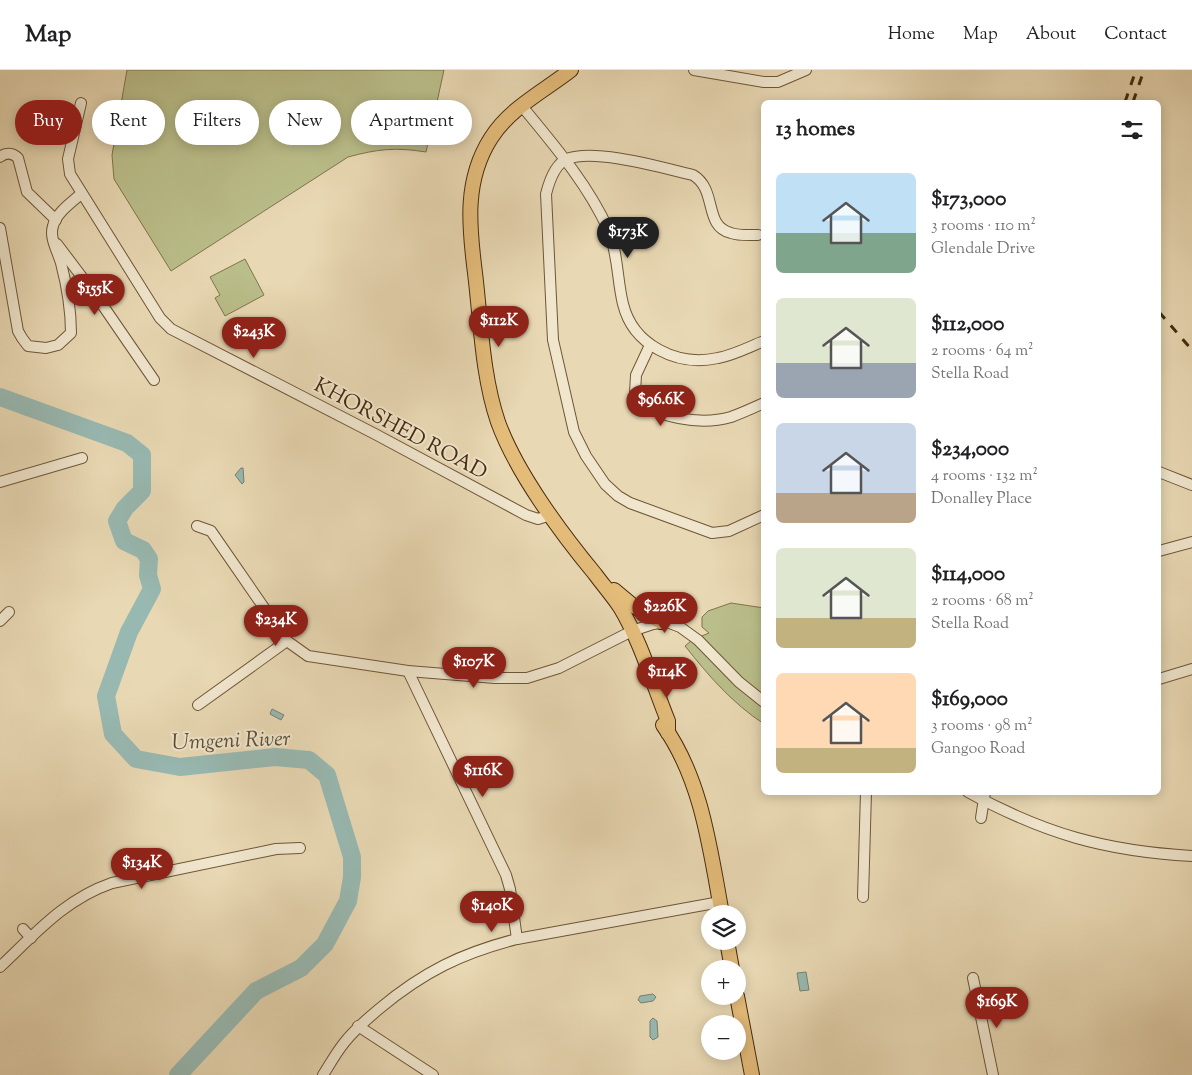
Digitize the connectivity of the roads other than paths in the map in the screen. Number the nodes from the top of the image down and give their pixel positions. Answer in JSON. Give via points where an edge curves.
{"nodes":[{"id":1,"x":571,"y":70,"type":"edge"},
{"id":2,"x":694,"y":70,"type":"edge"},
{"id":3,"x":806,"y":70,"type":"edge"},
{"id":4,"x":521,"y":105,"type":"junction"},
{"id":5,"x":71,"y":145,"type":"edge"},
{"id":6,"x":0,"y":156,"type":"edge"},
{"id":7,"x":566,"y":159,"type":"junction"},
{"id":8,"x":81,"y":194,"type":"junction"},
{"id":9,"x":56,"y":220,"type":"junction"},
{"id":10,"x":0,"y":228,"type":"edge"},
{"id":11,"x":758,"y":235,"type":"dead end"},
{"id":12,"x":53,"y":240,"type":"junction"},
{"id":13,"x":761,"y":342,"type":"edge"},
{"id":14,"x":650,"y":345,"type":"junction"},
{"id":15,"x":154,"y":380,"type":"dead end"},
{"id":16,"x":761,"y":405,"type":"edge"},
{"id":17,"x":82,"y":458,"type":"dead end"},
{"id":18,"x":1161,"y":473,"type":"edge"},
{"id":19,"x":0,"y":482,"type":"edge"},
{"id":20,"x":1192,"y":486,"type":"edge"},
{"id":21,"x":551,"y":515,"type":"junction"},
{"id":22,"x":761,"y":516,"type":"edge"},
{"id":23,"x":197,"y":526,"type":"dead end"},
{"id":24,"x":1192,"y":542,"type":"edge"},
{"id":25,"x":1161,"y":550,"type":"edge"},
{"id":26,"x":599,"y":579,"type":"junction"},
{"id":27,"x":9,"y":612,"type":"dead end"},
{"id":28,"x":0,"y":620,"type":"edge"},
{"id":29,"x":661,"y":622,"type":"junction"},
{"id":30,"x":629,"y":633,"type":"junction"},
{"id":31,"x":287,"y":641,"type":"junction"},
{"id":32,"x":1192,"y":669,"type":"edge"},
{"id":33,"x":408,"y":671,"type":"junction"},
{"id":34,"x":1161,"y":678,"type":"edge"},
{"id":35,"x":761,"y":700,"type":"edge"},
{"id":36,"x":198,"y":705,"type":"dead end"},
{"id":37,"x":866,"y":795,"type":"edge"},
{"id":38,"x":985,"y":797,"type":"edge"},
{"id":39,"x":981,"y":818,"type":"dead end"},
{"id":40,"x":300,"y":848,"type":"dead end"},
{"id":41,"x":1192,"y":856,"type":"edge"},
{"id":42,"x":863,"y":897,"type":"dead end"},
{"id":43,"x":720,"y":905,"type":"edge"},
{"id":44,"x":701,"y":911,"type":"edge"},
{"id":45,"x":23,"y":929,"type":"dead end"},
{"id":46,"x":31,"y":938,"type":"junction"},
{"id":47,"x":517,"y":939,"type":"junction"},
{"id":48,"x":0,"y":967,"type":"edge"},
{"id":49,"x":973,"y":978,"type":"dead end"},
{"id":50,"x":739,"y":1005,"type":"edge"},
{"id":51,"x":358,"y":1026,"type":"junction"},
{"id":52,"x":323,"y":1075,"type":"edge"},
{"id":53,"x":433,"y":1075,"type":"edge"},
{"id":54,"x":752,"y":1075,"type":"edge"},
{"id":55,"x":994,"y":1075,"type":"edge"}],
"edges":[{"from":1,"to":4,"type":"main road"},
{"from":2,"to":3,"type":"street","via":[[778,82]]},
{"from":4,"to":7,"type":"street"},
{"from":4,"to":21,"type":"main road","via":[[492,136],[479,159],[472,181],[469,227],[486,361],[498,422],[515,457]]},
{"from":5,"to":8,"type":"street","name":"KHORSHED ROAD","via":[[68,159],[70,174]]},
{"from":6,"to":9,"type":"street","via":[[7,154],[18,158],[27,192]]},
{"from":7,"to":11,"type":"street","via":[[600,156],[693,175],[708,191],[718,225],[731,234]]},
{"from":7,"to":14,"type":"street","via":[[609,232],[628,320]]},
{"from":7,"to":22,"type":"street","via":[[549,182],[546,209],[555,348],[568,412],[580,446],[609,488],[630,504],[712,533],[729,531]]},
{"from":8,"to":9,"type":"street"},
{"from":8,"to":21,"type":"street","name":"KHORSHED ROAD","via":[[160,318],[171,329],[526,515],[538,519]]},
{"from":9,"to":12,"type":"street"},
{"from":10,"to":12,"type":"street","via":[[18,331],[28,346],[35,348],[58,345],[71,333],[66,282]]},
{"from":12,"to":15,"type":"street"},
{"from":13,"to":14,"type":"street","via":[[704,360],[670,356]]},
{"from":14,"to":16,"type":"street","via":[[636,374],[635,394],[648,408],[660,414],[684,418],[719,419]]},
{"from":17,"to":19,"type":"street"},
{"from":18,"to":20,"type":"street"},
{"from":21,"to":26,"type":"main road"},
{"from":23,"to":31,"type":"street","via":[[211,532]]},
{"from":24,"to":25,"type":"street"},
{"from":26,"to":29,"type":"main road","via":[[632,605]]},
{"from":26,"to":30,"type":"main road"},
{"from":27,"to":28,"type":"street"},
{"from":29,"to":30,"type":"street"},
{"from":29,"to":35,"type":"street","via":[[674,624],[698,640],[738,682]]},
{"from":30,"to":33,"type":"street","via":[[559,668],[527,678]]},
{"from":30,"to":43,"type":"main road","via":[[668,722],[668,733],[690,774]]},
{"from":31,"to":33,"type":"street","via":[[308,656]]},
{"from":31,"to":36,"type":"street"},
{"from":32,"to":34,"type":"street"},
{"from":33,"to":47,"type":"street","via":[[506,875]]},
{"from":37,"to":42,"type":"street"},
{"from":38,"to":39,"type":"street"},
{"from":38,"to":41,"type":"street","via":[[1048,830],[1075,839],[1130,851]]},
{"from":40,"to":46,"type":"street","via":[[112,883],[77,898]]},
{"from":44,"to":47,"type":"street"},
{"from":45,"to":46,"type":"street"},
{"from":46,"to":48,"type":"street"},
{"from":47,"to":51,"type":"street","via":[[486,947],[439,966],[400,991]]},
{"from":49,"to":55,"type":"street"},
{"from":50,"to":54,"type":"main road"},
{"from":51,"to":52,"type":"street"},
{"from":51,"to":53,"type":"street"}]}
